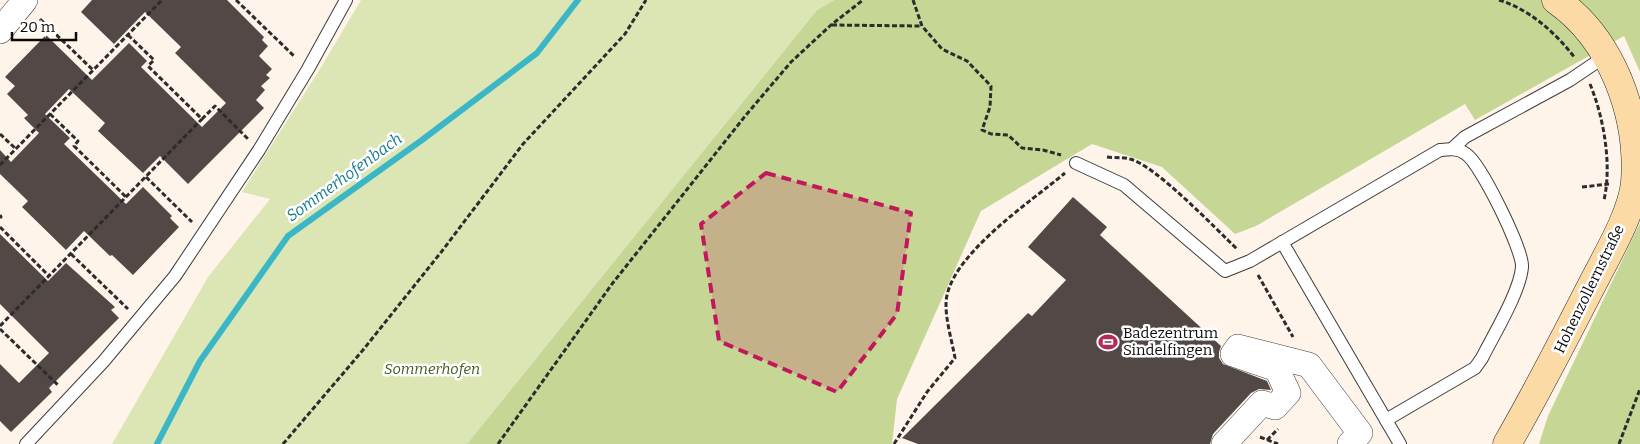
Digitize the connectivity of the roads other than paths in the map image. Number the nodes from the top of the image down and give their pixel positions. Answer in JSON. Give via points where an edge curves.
{"nodes":[{"id":1,"x":346,"y":0,"type":"edge"},
{"id":2,"x":1556,"y":0,"type":"edge"},
{"id":3,"x":24,"y":1,"type":"edge"},
{"id":4,"x":0,"y":31,"type":"edge"},
{"id":5,"x":1607,"y":55,"type":"junction"},
{"id":6,"x":1453,"y":148,"type":"junction"},
{"id":7,"x":1077,"y":161,"type":"road end"},
{"id":8,"x":1282,"y":242,"type":"junction"},
{"id":9,"x":1386,"y":420,"type":"junction"},
{"id":10,"x":26,"y":444,"type":"edge"},
{"id":11,"x":1224,"y":444,"type":"edge"},
{"id":12,"x":1350,"y":444,"type":"edge"},
{"id":13,"x":1400,"y":444,"type":"edge"},
{"id":14,"x":1507,"y":444,"type":"edge"}],
"edges":[{"from":1,"to":10,"type":"lane","via":[[259,150],[175,276],[103,362]]},
{"from":2,"to":5,"type":"street","name":"Hohenzollernstraße","via":[[1587,27]]},
{"from":3,"to":4,"type":"street"},
{"from":5,"to":6,"type":"lane","via":[[1570,80],[1465,136]]},
{"from":5,"to":14,"type":"street","name":"Hohenzollernstraße","via":[[1620,82],[1634,130],[1636,161],[1631,201],[1544,379]]},
{"from":6,"to":8,"type":"lane","via":[[1440,150]]},
{"from":6,"to":9,"type":"lane","via":[[1467,154],[1488,184],[1518,248],[1522,265],[1520,280],[1474,368]]},
{"from":7,"to":8,"type":"lane","via":[[1124,186],[1225,271]]},
{"from":8,"to":9,"type":"lane"},
{"from":9,"to":13,"type":"lane"},
{"from":11,"to":12,"type":"street","via":[[1262,403],[1275,407],[1288,393],[1277,369],[1233,354],[1238,347],[1309,365],[1360,433]]}]}
